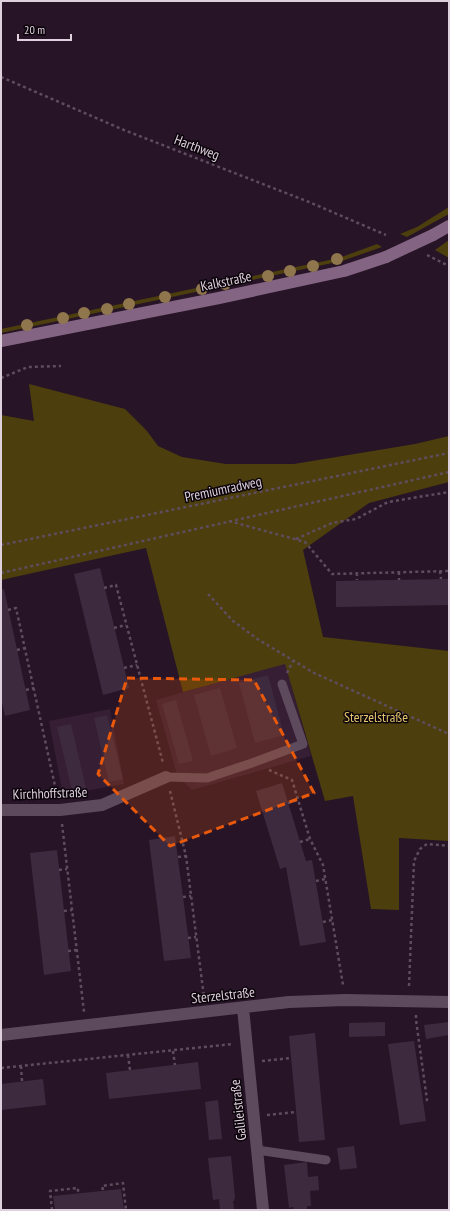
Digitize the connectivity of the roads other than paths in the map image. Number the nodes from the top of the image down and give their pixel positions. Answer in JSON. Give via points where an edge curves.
{"nodes":[{"id":1,"x":449,"y":226,"type":"edge"},
{"id":2,"x":1,"y":341,"type":"edge"},
{"id":3,"x":282,"y":684,"type":"dead end"},
{"id":4,"x":166,"y":777,"type":"joint"},
{"id":5,"x":1,"y":810,"type":"edge"},
{"id":6,"x":449,"y":1002,"type":"edge"},
{"id":7,"x":243,"y":1008,"type":"junction"},
{"id":8,"x":1,"y":1035,"type":"edge"},
{"id":9,"x":257,"y":1150,"type":"junction"},
{"id":10,"x":326,"y":1160,"type":"dead end"},
{"id":11,"x":263,"y":1210,"type":"edge"}],
"edges":[{"from":1,"to":2,"type":"main road","name":"Kalkstraße","bridge":true,"via":[[386,257],[344,270],[219,298]]},
{"from":3,"to":4,"type":"lane","via":[[303,744],[207,778]]},
{"from":4,"to":5,"type":"street","name":"Kirchhoffstraße","via":[[102,805],[60,810]]},
{"from":6,"to":7,"type":"street","name":"Sterzelstraße","via":[[346,1000],[289,1002]]},
{"from":7,"to":8,"type":"street","name":"Sterzelstraße"},
{"from":7,"to":9,"type":"street","name":"Galileistraße"},
{"from":9,"to":10,"type":"lane"},
{"from":9,"to":11,"type":"street","name":"Galileistraße"}]}
